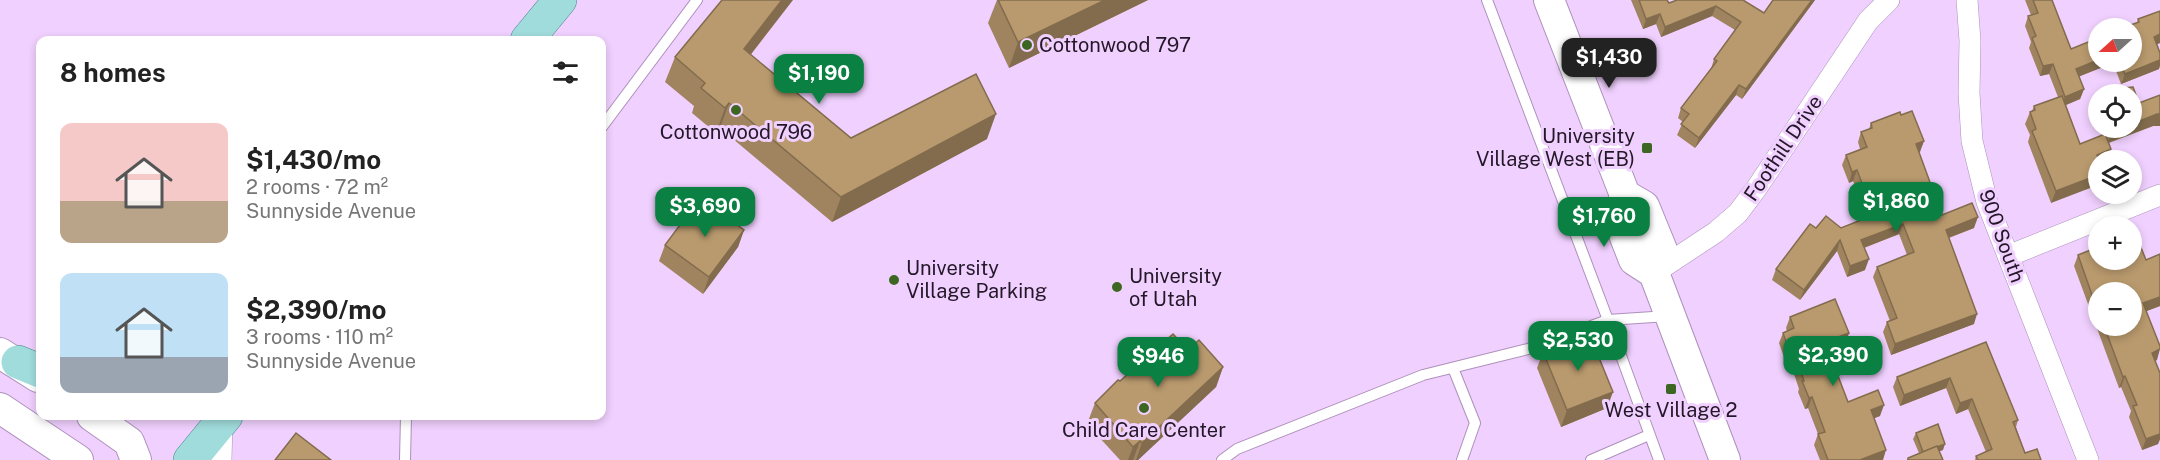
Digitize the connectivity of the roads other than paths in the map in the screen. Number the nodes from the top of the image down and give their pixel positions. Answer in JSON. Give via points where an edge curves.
{"nodes":[{"id":1,"x":560,"y":0,"type":"edge"},
{"id":2,"x":698,"y":0,"type":"edge"},
{"id":3,"x":1487,"y":0,"type":"edge"},
{"id":4,"x":1550,"y":0,"type":"edge"},
{"id":5,"x":1888,"y":0,"type":"edge"},
{"id":6,"x":1968,"y":0,"type":"edge"},
{"id":7,"x":530,"y":36,"type":"edge"},
{"id":8,"x":606,"y":123,"type":"edge"},
{"id":9,"x":2160,"y":195,"type":"edge"},
{"id":10,"x":2008,"y":256,"type":"junction"},
{"id":11,"x":1654,"y":273,"type":"junction"},
{"id":12,"x":1669,"y":316,"type":"junction"},
{"id":13,"x":1608,"y":320,"type":"junction"},
{"id":14,"x":1453,"y":368,"type":"junction"},
{"id":15,"x":0,"y":408,"type":"edge"},
{"id":16,"x":98,"y":420,"type":"edge"},
{"id":17,"x":222,"y":420,"type":"edge"},
{"id":18,"x":224,"y":420,"type":"edge"},
{"id":19,"x":406,"y":420,"type":"edge"},
{"id":20,"x":1649,"y":435,"type":"junction"},
{"id":21,"x":78,"y":460,"type":"edge"},
{"id":22,"x":136,"y":460,"type":"edge"},
{"id":23,"x":190,"y":460,"type":"edge"},
{"id":24,"x":221,"y":460,"type":"edge"},
{"id":25,"x":405,"y":460,"type":"edge"},
{"id":26,"x":1221,"y":460,"type":"edge"},
{"id":27,"x":1462,"y":460,"type":"edge"},
{"id":28,"x":1591,"y":460,"type":"edge"},
{"id":29,"x":1659,"y":460,"type":"edge"},
{"id":30,"x":1725,"y":460,"type":"edge"},
{"id":31,"x":2088,"y":460,"type":"edge"}],
"edges":[{"from":1,"to":7,"type":"main road"},
{"from":2,"to":8,"type":"lane"},
{"from":3,"to":13,"type":"lane"},
{"from":4,"to":11,"type":"main road","via":[[1624,195],[1618,219],[1634,260]]},
{"from":5,"to":11,"type":"street","name":"Foothill Drive","via":[[1868,21],[1738,213]]},
{"from":6,"to":10,"type":"street","name":"900 South","via":[[1972,141],[1987,202]]},
{"from":9,"to":10,"type":"street"},
{"from":10,"to":31,"type":"street","name":"900 South"},
{"from":11,"to":12,"type":"main road"},
{"from":12,"to":13,"type":"lane"},
{"from":12,"to":30,"type":"main road"},
{"from":13,"to":14,"type":"lane","via":[[1520,351]]},
{"from":13,"to":20,"type":"lane"},
{"from":14,"to":26,"type":"lane","via":[[1423,375],[1238,449]]},
{"from":14,"to":27,"type":"lane","via":[[1475,423]]},
{"from":15,"to":21,"type":"main road"},
{"from":16,"to":22,"type":"main road","via":[[129,442]]},
{"from":17,"to":23,"type":"main road"},
{"from":18,"to":24,"type":"street"},
{"from":19,"to":25,"type":"lane"},
{"from":20,"to":28,"type":"lane"},
{"from":20,"to":29,"type":"lane"}]}
